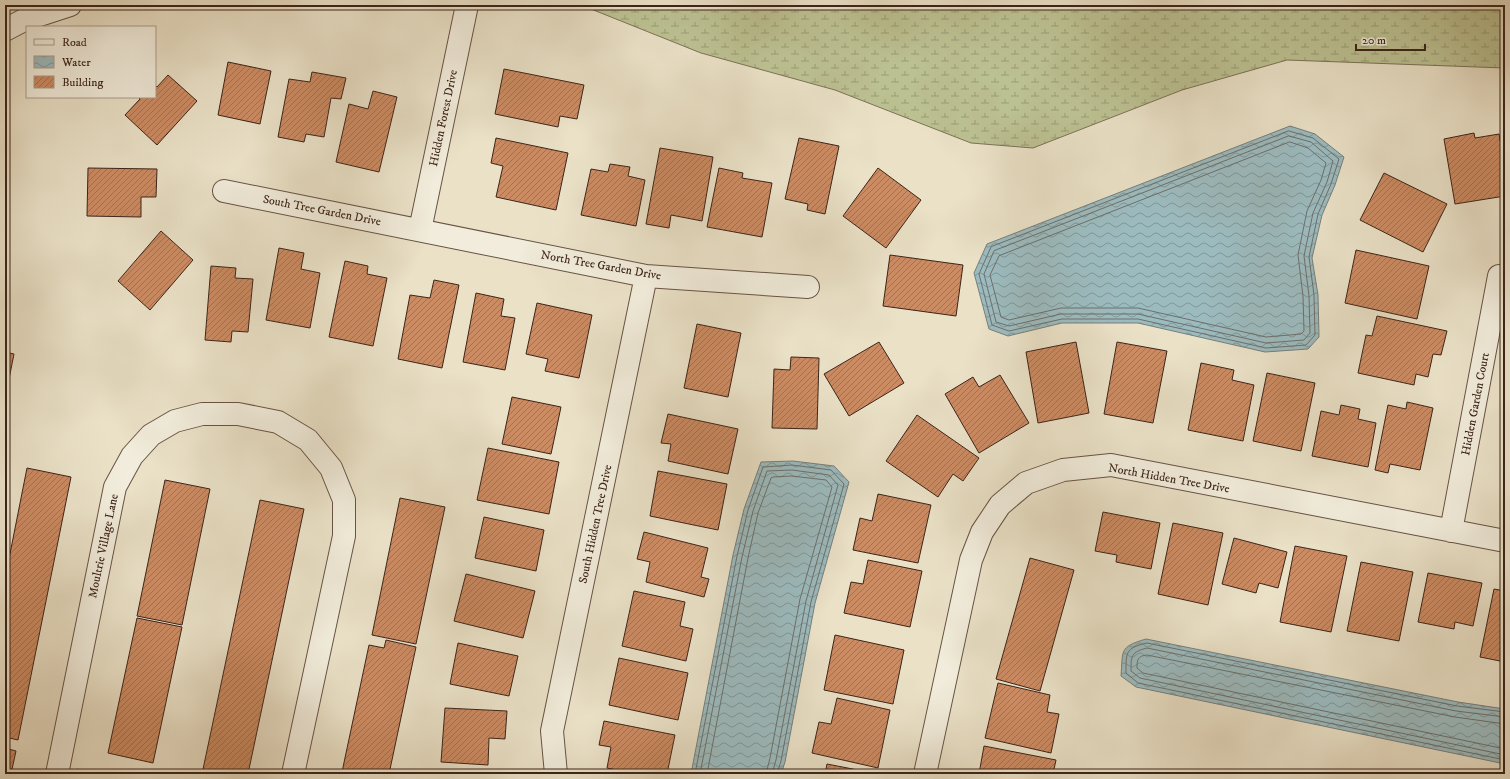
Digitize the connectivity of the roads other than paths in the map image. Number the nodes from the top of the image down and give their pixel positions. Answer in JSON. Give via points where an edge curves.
{"nodes":[{"id":1,"x":70,"y":5,"type":"edge"},
{"id":2,"x":467,"y":5,"type":"edge"},
{"id":3,"x":5,"y":30,"type":"edge"},
{"id":4,"x":224,"y":191,"type":"dead end"},
{"id":5,"x":420,"y":230,"type":"junction"},
{"id":6,"x":646,"y":276,"type":"junction"},
{"id":7,"x":1499,"y":276,"type":"dead end"},
{"id":8,"x":808,"y":286,"type":"dead end"},
{"id":9,"x":1450,"y":531,"type":"junction"},
{"id":10,"x":1505,"y":541,"type":"edge"},
{"id":11,"x":57,"y":774,"type":"edge"},
{"id":12,"x":293,"y":774,"type":"edge"},
{"id":13,"x":556,"y":774,"type":"edge"},
{"id":14,"x":925,"y":774,"type":"edge"}],
"edges":[{"from":1,"to":3,"type":"street","via":[[24,20]]},
{"from":2,"to":5,"type":"street","name":"Hidden Forest Drive"},
{"from":4,"to":5,"type":"street","name":"South Tree Garden Drive"},
{"from":5,"to":6,"type":"street","name":"North Tree Garden Drive"},
{"from":6,"to":8,"type":"street","name":"North Tree Garden Drive"},
{"from":6,"to":13,"type":"street","name":"South Hidden Tree Drive","via":[[552,731]]},
{"from":7,"to":9,"type":"street","name":"Hidden Garden Court"},
{"from":9,"to":10,"type":"street","name":"North Hidden Tree Drive"},
{"from":9,"to":14,"type":"street","name":"North Hidden Tree Drive","via":[[1111,465],[1064,470],[1026,483],[1000,505],[982,532],[970,560]]},
{"from":11,"to":12,"type":"street","name":"Moultrie Village Lane","via":[[115,487],[132,456],[151,435],[175,421],[202,414],[238,414],[278,422],[308,440],[331,468],[344,500],[344,536]]}]}
